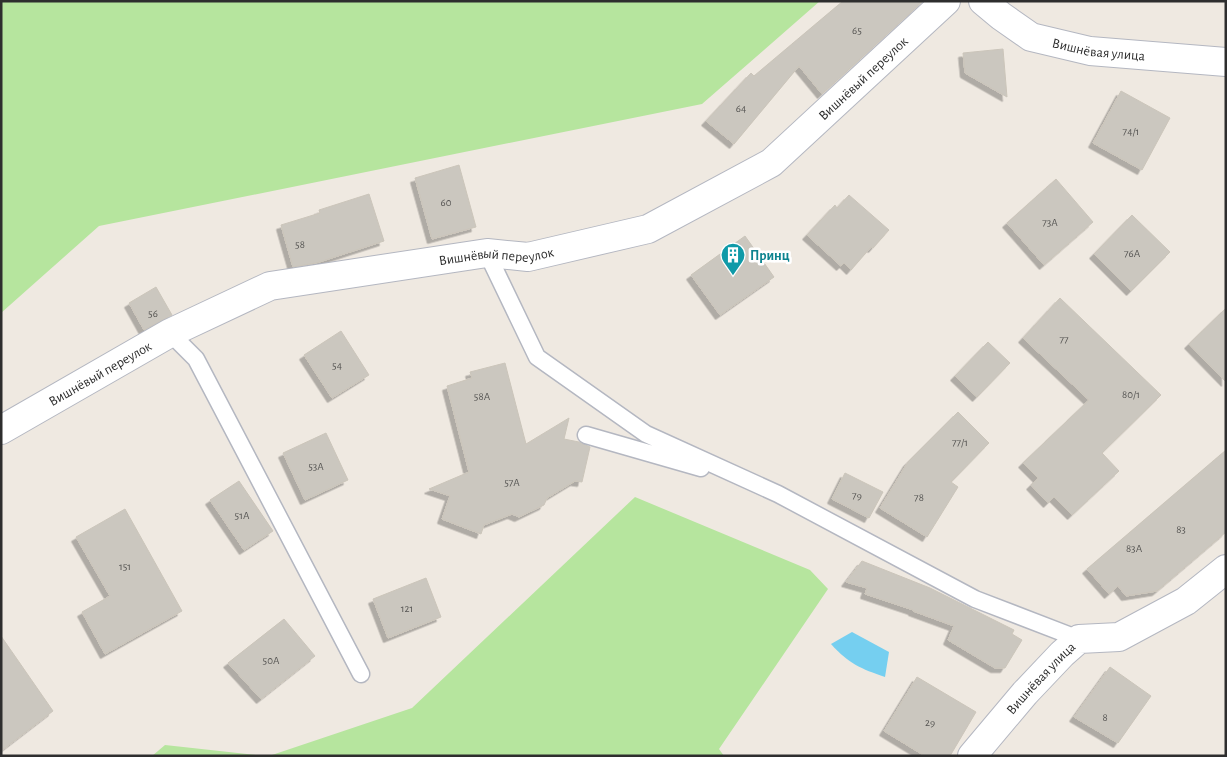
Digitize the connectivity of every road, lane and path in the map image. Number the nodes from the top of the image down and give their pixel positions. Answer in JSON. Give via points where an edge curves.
{"nodes":[{"id":1,"x":946,"y":1,"type":"edge"},
{"id":2,"x":983,"y":1,"type":"edge"},
{"id":3,"x":1226,"y":62,"type":"edge"},
{"id":4,"x":488,"y":253,"type":"junction"},
{"id":5,"x":170,"y":333,"type":"junction"},
{"id":6,"x":1,"y":430,"type":"edge"},
{"id":7,"x":586,"y":435,"type":"dead end"},
{"id":8,"x":754,"y":483,"type":"junction"},
{"id":9,"x":1226,"y":569,"type":"edge"},
{"id":10,"x":1079,"y":639,"type":"junction"},
{"id":11,"x":361,"y":674,"type":"dead end"},
{"id":12,"x":972,"y":756,"type":"edge"}],
"edges":[{"from":1,"to":4,"type":"street","name":"Вишнёвый переулок","via":[[771,163],[648,229],[528,257]]},
{"from":2,"to":3,"type":"street","name":"Вишнёвая улица","via":[[1031,37],[1090,51]]},
{"from":4,"to":5,"type":"street","name":"Вишнёвый переулок","via":[[270,286]]},
{"from":4,"to":8,"type":"lane","via":[[536,357],[646,434]]},
{"from":5,"to":6,"type":"street","name":"Вишнёвый переулок"},
{"from":5,"to":11,"type":"lane","via":[[196,359]]},
{"from":7,"to":8,"type":"lane"},
{"from":8,"to":10,"type":"lane","via":[[975,599]]},
{"from":9,"to":10,"type":"street","name":"Вишнёвая улица","via":[[1186,601],[1119,637]]},
{"from":10,"to":12,"type":"street","name":"Вишнёвая улица","via":[[1025,693]]}]}
